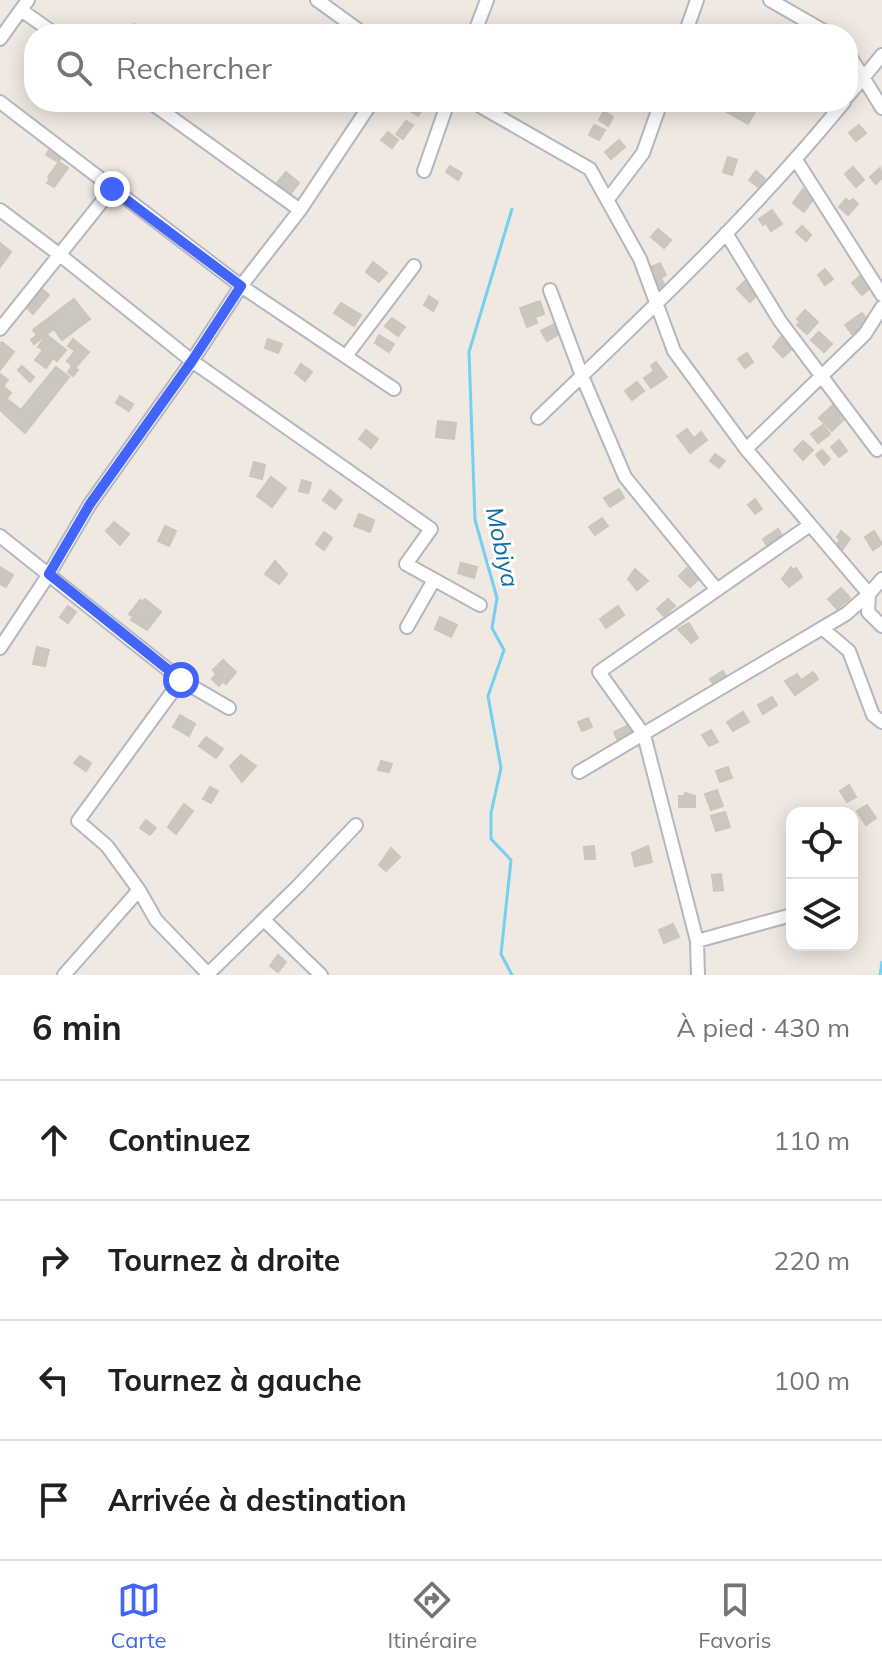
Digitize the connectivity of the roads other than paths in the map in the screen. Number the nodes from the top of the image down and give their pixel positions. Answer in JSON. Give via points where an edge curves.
{"nodes":[{"id":1,"x":317,"y":0,"type":"edge"},
{"id":2,"x":487,"y":0,"type":"edge"},
{"id":3,"x":697,"y":0,"type":"edge"},
{"id":4,"x":770,"y":0,"type":"edge"},
{"id":5,"x":25,"y":5,"type":"edge"},
{"id":6,"x":45,"y":24,"type":"edge"},
{"id":7,"x":350,"y":24,"type":"edge"},
{"id":8,"x":478,"y":24,"type":"edge"},
{"id":9,"x":689,"y":24,"type":"edge"},
{"id":10,"x":812,"y":24,"type":"edge"},
{"id":11,"x":0,"y":39,"type":"edge"},
{"id":12,"x":882,"y":55,"type":"edge"},
{"id":13,"x":858,"y":69,"type":"edge"},
{"id":14,"x":862,"y":79,"type":"junction"},
{"id":15,"x":858,"y":84,"type":"edge"},
{"id":16,"x":0,"y":102,"type":"edge"},
{"id":17,"x":882,"y":108,"type":"edge"},
{"id":18,"x":164,"y":112,"type":"edge"},
{"id":19,"x":365,"y":112,"type":"edge"},
{"id":20,"x":445,"y":112,"type":"edge"},
{"id":21,"x":490,"y":112,"type":"edge"},
{"id":22,"x":657,"y":112,"type":"edge"},
{"id":23,"x":836,"y":112,"type":"edge"},
{"id":24,"x":796,"y":160,"type":"junction"},
{"id":25,"x":424,"y":171,"type":"dead end"},
{"id":26,"x":112,"y":189,"type":"junction"},
{"id":27,"x":608,"y":199,"type":"junction"},
{"id":28,"x":0,"y":210,"type":"edge"},
{"id":29,"x":300,"y":210,"type":"junction"},
{"id":30,"x":726,"y":233,"type":"junction"},
{"id":31,"x":60,"y":255,"type":"junction"},
{"id":32,"x":414,"y":266,"type":"dead end"},
{"id":33,"x":241,"y":286,"type":"junction"},
{"id":34,"x":550,"y":290,"type":"dead end"},
{"id":35,"x":882,"y":295,"type":"edge"},
{"id":36,"x":655,"y":306,"type":"junction"},
{"id":37,"x":882,"y":307,"type":"edge"},
{"id":38,"x":0,"y":329,"type":"edge"},
{"id":39,"x":346,"y":356,"type":"junction"},
{"id":40,"x":192,"y":361,"type":"junction"},
{"id":41,"x":822,"y":375,"type":"junction"},
{"id":42,"x":582,"y":376,"type":"junction"},
{"id":43,"x":394,"y":389,"type":"dead end"},
{"id":44,"x":538,"y":418,"type":"dead end"},
{"id":45,"x":746,"y":449,"type":"junction"},
{"id":46,"x":877,"y":450,"type":"dead end"},
{"id":47,"x":810,"y":525,"type":"junction"},
{"id":48,"x":0,"y":536,"type":"edge"},
{"id":49,"x":49,"y":574,"type":"junction"},
{"id":50,"x":882,"y":579,"type":"edge"},
{"id":51,"x":434,"y":580,"type":"junction"},
{"id":52,"x":717,"y":590,"type":"junction"},
{"id":53,"x":869,"y":594,"type":"junction"},
{"id":54,"x":480,"y":605,"type":"dead end"},
{"id":55,"x":882,"y":626,"type":"edge"},
{"id":56,"x":407,"y":627,"type":"dead end"},
{"id":57,"x":822,"y":628,"type":"junction"},
{"id":58,"x":0,"y":648,"type":"edge"},
{"id":59,"x":181,"y":680,"type":"junction"},
{"id":60,"x":229,"y":708,"type":"dead end"},
{"id":61,"x":882,"y":722,"type":"edge"},
{"id":62,"x":644,"y":735,"type":"junction"},
{"id":63,"x":579,"y":772,"type":"dead end"},
{"id":64,"x":356,"y":825,"type":"dead end"},
{"id":65,"x":139,"y":890,"type":"junction"},
{"id":66,"x":786,"y":917,"type":"edge"},
{"id":67,"x":264,"y":920,"type":"junction"},
{"id":68,"x":697,"y":941,"type":"junction"},
{"id":69,"x":208,"y":974,"type":"edge"},
{"id":70,"x":64,"y":975,"type":"edge"},
{"id":71,"x":321,"y":975,"type":"edge"},
{"id":72,"x":698,"y":975,"type":"edge"}],
"edges":[{"from":1,"to":7,"type":"street"},
{"from":2,"to":8,"type":"street"},
{"from":3,"to":9,"type":"street"},
{"from":4,"to":10,"type":"street"},
{"from":5,"to":6,"type":"street"},
{"from":5,"to":11,"type":"street"},
{"from":12,"to":14,"type":"street"},
{"from":13,"to":14,"type":"street"},
{"from":14,"to":15,"type":"street"},
{"from":14,"to":17,"type":"street"},
{"from":16,"to":26,"type":"street"},
{"from":18,"to":29,"type":"street"},
{"from":19,"to":29,"type":"street"},
{"from":20,"to":25,"type":"street"},
{"from":21,"to":27,"type":"street","via":[[590,169]]},
{"from":22,"to":27,"type":"street","via":[[643,153]]},
{"from":23,"to":24,"type":"street"},
{"from":24,"to":30,"type":"street"},
{"from":24,"to":35,"type":"street"},
{"from":26,"to":31,"type":"street"},
{"from":26,"to":33,"type":"street"},
{"from":27,"to":36,"type":"street","via":[[640,259]]},
{"from":28,"to":31,"type":"street"},
{"from":29,"to":33,"type":"street"},
{"from":30,"to":36,"type":"street"},
{"from":30,"to":41,"type":"street","via":[[780,321]]},
{"from":31,"to":38,"type":"street"},
{"from":31,"to":40,"type":"street"},
{"from":32,"to":39,"type":"street"},
{"from":33,"to":39,"type":"street"},
{"from":33,"to":40,"type":"street"},
{"from":34,"to":42,"type":"street"},
{"from":36,"to":42,"type":"street"},
{"from":36,"to":45,"type":"street","via":[[674,351]]},
{"from":37,"to":41,"type":"street","via":[[865,334]]},
{"from":39,"to":43,"type":"street"},
{"from":40,"to":49,"type":"street","via":[[90,504]]},
{"from":40,"to":51,"type":"street","via":[[431,529],[406,564]]},
{"from":41,"to":45,"type":"street"},
{"from":41,"to":46,"type":"street"},
{"from":42,"to":44,"type":"street"},
{"from":42,"to":52,"type":"street","via":[[625,477]]},
{"from":45,"to":47,"type":"street"},
{"from":47,"to":52,"type":"street"},
{"from":47,"to":53,"type":"street"},
{"from":48,"to":49,"type":"street"},
{"from":49,"to":58,"type":"street"},
{"from":49,"to":59,"type":"street"},
{"from":50,"to":53,"type":"street"},
{"from":51,"to":54,"type":"street"},
{"from":51,"to":56,"type":"street"},
{"from":52,"to":62,"type":"street","via":[[599,672]]},
{"from":53,"to":55,"type":"street","via":[[868,612]]},
{"from":53,"to":57,"type":"street"},
{"from":57,"to":61,"type":"street","via":[[849,651],[873,715]]},
{"from":57,"to":62,"type":"street"},
{"from":59,"to":60,"type":"street"},
{"from":59,"to":65,"type":"street","via":[[78,821],[107,846]]},
{"from":62,"to":63,"type":"street"},
{"from":62,"to":68,"type":"street"},
{"from":64,"to":67,"type":"street"},
{"from":65,"to":69,"type":"street","via":[[156,920]]},
{"from":65,"to":70,"type":"street"},
{"from":66,"to":68,"type":"street"},
{"from":67,"to":69,"type":"street"},
{"from":67,"to":71,"type":"street"},
{"from":68,"to":72,"type":"street"}]}
